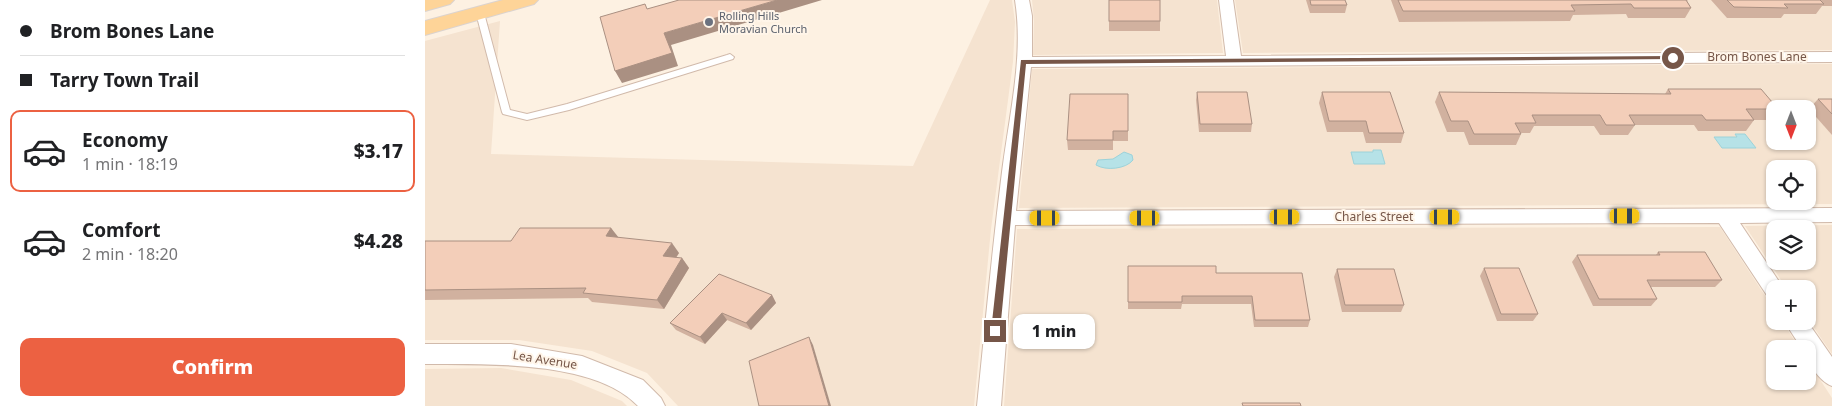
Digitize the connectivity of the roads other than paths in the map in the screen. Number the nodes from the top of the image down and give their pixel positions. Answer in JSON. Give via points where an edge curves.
{"nodes":[{"id":1,"x":443,"y":0,"type":"edge"},
{"id":2,"x":527,"y":0,"type":"edge"},
{"id":3,"x":1022,"y":0,"type":"edge"},
{"id":4,"x":1226,"y":0,"type":"edge"},
{"id":5,"x":425,"y":5,"type":"edge"},
{"id":6,"x":476,"y":7,"type":"edge"},
{"id":7,"x":425,"y":13,"type":"edge"},
{"id":8,"x":425,"y":28,"type":"edge"},
{"id":9,"x":1832,"y":57,"type":"edge"},
{"id":10,"x":729,"y":58,"type":"dead end"},
{"id":11,"x":1234,"y":60,"type":"junction"},
{"id":12,"x":1023,"y":62,"type":"junction"},
{"id":13,"x":1832,"y":215,"type":"edge"},
{"id":14,"x":1725,"y":216,"type":"junction"},
{"id":15,"x":1005,"y":218,"type":"junction"},
{"id":16,"x":1768,"y":280,"type":"edge"},
{"id":17,"x":1801,"y":330,"type":"edge"},
{"id":18,"x":425,"y":354,"type":"edge"},
{"id":19,"x":1832,"y":376,"type":"edge"},
{"id":20,"x":653,"y":406,"type":"edge"},
{"id":21,"x":989,"y":406,"type":"edge"}],
"edges":[{"from":1,"to":5,"type":"main road"},
{"from":2,"to":6,"type":"main road"},
{"from":3,"to":12,"type":"street","via":[[1025,21]]},
{"from":4,"to":11,"type":"street"},
{"from":6,"to":7,"type":"main road"},
{"from":6,"to":8,"type":"main road"},
{"from":6,"to":10,"type":"lane","via":[[506,112],[527,116],[569,107]]},
{"from":9,"to":11,"type":"street","name":"Brom Bones Lane"},
{"from":11,"to":12,"type":"street","name":"Brom Bones Lane"},
{"from":12,"to":15,"type":"street"},
{"from":13,"to":14,"type":"street","name":"Charles Street"},
{"from":14,"to":15,"type":"street","name":"Charles Street"},
{"from":14,"to":16,"type":"street"},
{"from":15,"to":21,"type":"street"},
{"from":17,"to":19,"type":"street"},
{"from":18,"to":20,"type":"street","name":"Lea Avenue","via":[[511,354],[582,366],[635,387]]}]}
